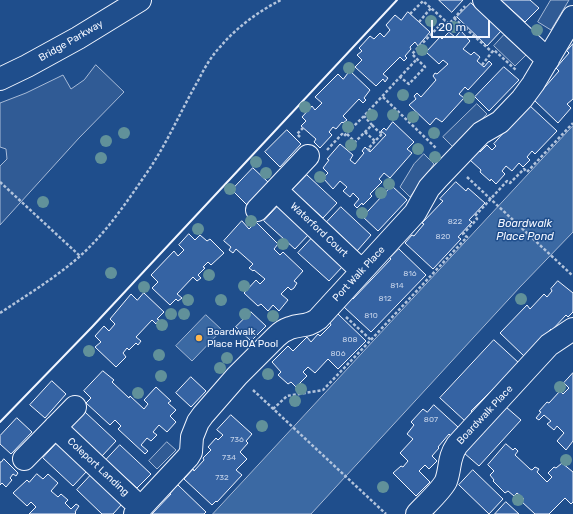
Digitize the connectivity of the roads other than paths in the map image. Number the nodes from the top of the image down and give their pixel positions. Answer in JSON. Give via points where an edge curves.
{"nodes":[{"id":1,"x":140,"y":0,"type":"edge"},
{"id":2,"x":475,"y":2,"type":"edge"},
{"id":3,"x":573,"y":18,"type":"edge"},
{"id":4,"x":548,"y":60,"type":"junction"},
{"id":5,"x":0,"y":79,"type":"edge"},
{"id":6,"x":308,"y":156,"type":"road end"},
{"id":7,"x":276,"y":190,"type":"junction"},
{"id":8,"x":257,"y":210,"type":"dead end"},
{"id":9,"x":362,"y":271,"type":"junction"},
{"id":10,"x":573,"y":329,"type":"edge"},
{"id":11,"x":75,"y":407,"type":"dead end"},
{"id":12,"x":55,"y":427,"type":"junction"},
{"id":13,"x":24,"y":459,"type":"dead end"},
{"id":14,"x":138,"y":511,"type":"edge"},
{"id":15,"x":417,"y":514,"type":"edge"}],
"edges":[{"from":1,"to":5,"type":"street","name":"Bridge Parkway","via":[[78,38]]},
{"from":2,"to":4,"type":"street"},
{"from":3,"to":4,"type":"street","name":"Port Walk Place"},
{"from":4,"to":9,"type":"street","name":"Port Walk Place","via":[[522,98],[500,122],[481,133],[452,163],[429,188],[415,213]]},
{"from":6,"to":7,"type":"street"},
{"from":7,"to":8,"type":"street"},
{"from":7,"to":9,"type":"street","name":"Waterford Court"},
{"from":9,"to":14,"type":"street","name":"Port Walk Place","via":[[318,319],[313,323],[283,331],[237,376],[198,422],[188,457]]},
{"from":10,"to":15,"type":"street","name":"Boardwalk Place","via":[[550,345],[457,445],[450,458],[444,486]]},
{"from":11,"to":12,"type":"street"},
{"from":12,"to":13,"type":"street"},
{"from":12,"to":14,"type":"street","name":"Coleport Landing"}]}
